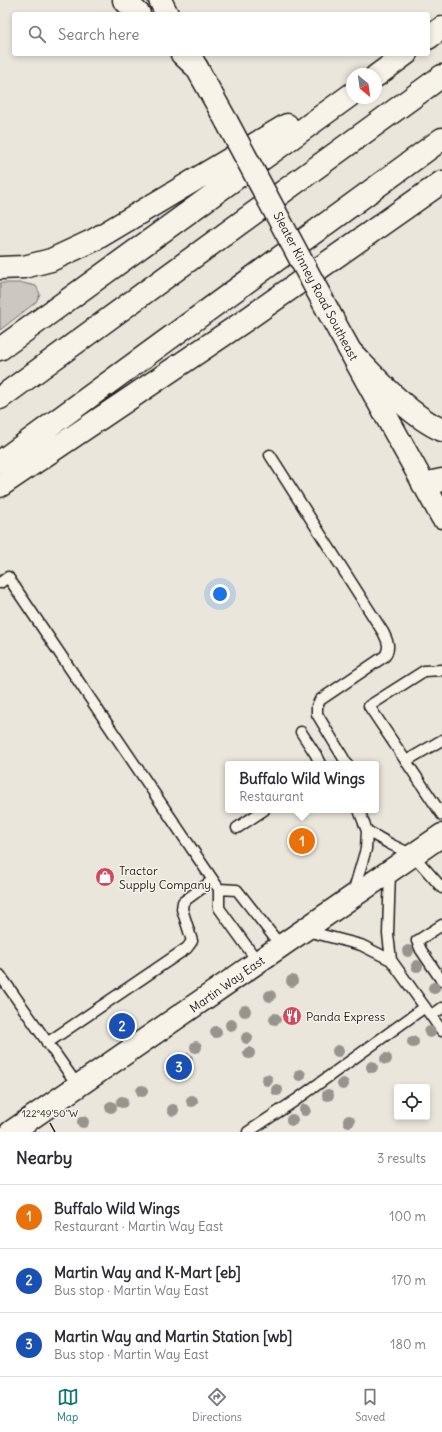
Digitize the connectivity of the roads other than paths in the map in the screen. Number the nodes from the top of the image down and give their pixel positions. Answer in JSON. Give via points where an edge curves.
{"nodes":[{"id":1,"x":124,"y":0,"type":"edge"},
{"id":2,"x":160,"y":0,"type":"edge"},
{"id":3,"x":137,"y":12,"type":"edge"},
{"id":4,"x":166,"y":12,"type":"edge"},
{"id":5,"x":442,"y":28,"type":"edge"},
{"id":6,"x":430,"y":37,"type":"edge"},
{"id":7,"x":403,"y":56,"type":"edge"},
{"id":8,"x":404,"y":56,"type":"edge"},
{"id":9,"x":189,"y":59,"type":"edge"},
{"id":10,"x":382,"y":69,"type":"edge"},
{"id":11,"x":382,"y":72,"type":"edge"},
{"id":12,"x":442,"y":76,"type":"edge"},
{"id":13,"x":346,"y":91,"type":"edge"},
{"id":14,"x":346,"y":98,"type":"edge"},
{"id":15,"x":442,"y":139,"type":"edge"},
{"id":16,"x":442,"y":182,"type":"edge"},
{"id":17,"x":0,"y":268,"type":"edge"},
{"id":18,"x":0,"y":350,"type":"edge"},
{"id":19,"x":352,"y":353,"type":"junction"},
{"id":20,"x":0,"y":398,"type":"edge"},
{"id":21,"x":442,"y":430,"type":"edge"},
{"id":22,"x":270,"y":456,"type":"dead end"},
{"id":23,"x":0,"y":462,"type":"edge"},
{"id":24,"x":433,"y":482,"type":"edge"},
{"id":25,"x":0,"y":486,"type":"edge"},
{"id":26,"x":442,"y":517,"type":"edge"},
{"id":27,"x":0,"y":583,"type":"edge"},
{"id":28,"x":442,"y":670,"type":"edge"},
{"id":29,"x":301,"y":732,"type":"dead end"},
{"id":30,"x":442,"y":740,"type":"edge"},
{"id":31,"x":319,"y":761,"type":"edge"},
{"id":32,"x":345,"y":761,"type":"edge"},
{"id":33,"x":406,"y":761,"type":"junction"},
{"id":34,"x":260,"y":813,"type":"edge"},
{"id":35,"x":360,"y":813,"type":"edge"},
{"id":36,"x":442,"y":814,"type":"edge"},
{"id":37,"x":237,"y":828,"type":"dead end"},
{"id":38,"x":367,"y":831,"type":"junction"},
{"id":39,"x":442,"y":835,"type":"edge"},
{"id":40,"x":413,"y":855,"type":"junction"},
{"id":41,"x":390,"y":871,"type":"junction"},
{"id":42,"x":214,"y":880,"type":"junction"},
{"id":43,"x":442,"y":888,"type":"edge"},
{"id":44,"x":219,"y":889,"type":"junction"},
{"id":45,"x":352,"y":897,"type":"junction"},
{"id":46,"x":442,"y":925,"type":"edge"},
{"id":47,"x":304,"y":930,"type":"junction"},
{"id":48,"x":280,"y":946,"type":"junction"},
{"id":49,"x":391,"y":960,"type":"junction"},
{"id":50,"x":258,"y":962,"type":"junction"},
{"id":51,"x":0,"y":974,"type":"edge"},
{"id":52,"x":442,"y":981,"type":"edge"},
{"id":53,"x":425,"y":1007,"type":"junction"},
{"id":54,"x":442,"y":1008,"type":"edge"},
{"id":55,"x":431,"y":1016,"type":"junction"},
{"id":56,"x":442,"y":1031,"type":"edge"},
{"id":57,"x":47,"y":1043,"type":"junction"},
{"id":58,"x":78,"y":1086,"type":"junction"},
{"id":59,"x":11,"y":1132,"type":"edge"},
{"id":60,"x":248,"y":1132,"type":"edge"}],
"edges":[{"from":1,"to":3,"type":"main road"},
{"from":2,"to":4,"type":"main road"},
{"from":5,"to":6,"type":"main road"},
{"from":7,"to":10,"type":"main road"},
{"from":8,"to":11,"type":"main road"},
{"from":9,"to":19,"type":"main road","name":"Sleater Kinney Road Southeast","bridge":true,"via":[[228,122]]},
{"from":12,"to":20,"type":"main road"},
{"from":13,"to":17,"type":"main road","via":[[94,240],[51,260],[24,267]]},
{"from":14,"to":18,"type":"main road"},
{"from":15,"to":23,"type":"main road"},
{"from":16,"to":25,"type":"main road","via":[[243,322]]},
{"from":19,"to":21,"type":"main road","via":[[398,398]]},
{"from":19,"to":24,"type":"main road","name":"Sleater Kinney Road Southeast"},
{"from":22,"to":32,"type":"lane","via":[[389,644],[385,656],[320,700],[317,706],[317,714]]},
{"from":24,"to":26,"type":"main road","name":"Sleater Kinney Road Southeast"},
{"from":27,"to":42,"type":"lane","via":[[8,577]]},
{"from":28,"to":33,"type":"lane","via":[[424,671],[369,706]]},
{"from":29,"to":31,"type":"lane"},
{"from":30,"to":33,"type":"lane"},
{"from":33,"to":36,"type":"lane"},
{"from":34,"to":37,"type":"lane"},
{"from":35,"to":38,"type":"lane"},
{"from":38,"to":40,"type":"lane"},
{"from":38,"to":45,"type":"lane","via":[[366,849]]},
{"from":39,"to":40,"type":"main road","name":"Martin Way East"},
{"from":40,"to":41,"type":"main road","name":"Martin Way East"},
{"from":40,"to":43,"type":"lane"},
{"from":41,"to":45,"type":"main road","name":"Martin Way East"},
{"from":41,"to":49,"type":"lane","via":[[388,934]]},
{"from":42,"to":44,"type":"lane"},
{"from":42,"to":57,"type":"lane","via":[[183,902],[182,910],[192,941],[187,948]]},
{"from":44,"to":48,"type":"lane","via":[[236,890]]},
{"from":44,"to":50,"type":"lane","via":[[218,908]]},
{"from":45,"to":47,"type":"main road","name":"Martin Way East"},
{"from":46,"to":52,"type":"lane","via":[[417,942]]},
{"from":47,"to":48,"type":"main road","name":"Martin Way East"},
{"from":47,"to":49,"type":"lane","via":[[362,946]]},
{"from":48,"to":50,"type":"main road","name":"Martin Way East"},
{"from":49,"to":53,"type":"lane"},
{"from":50,"to":58,"type":"main road","name":"Martin Way East"},
{"from":51,"to":57,"type":"lane"},
{"from":53,"to":55,"type":"lane"},
{"from":53,"to":60,"type":"lane"},
{"from":54,"to":55,"type":"lane"},
{"from":55,"to":56,"type":"lane"},
{"from":57,"to":58,"type":"lane"},
{"from":58,"to":59,"type":"main road","name":"Martin Way East"}]}
